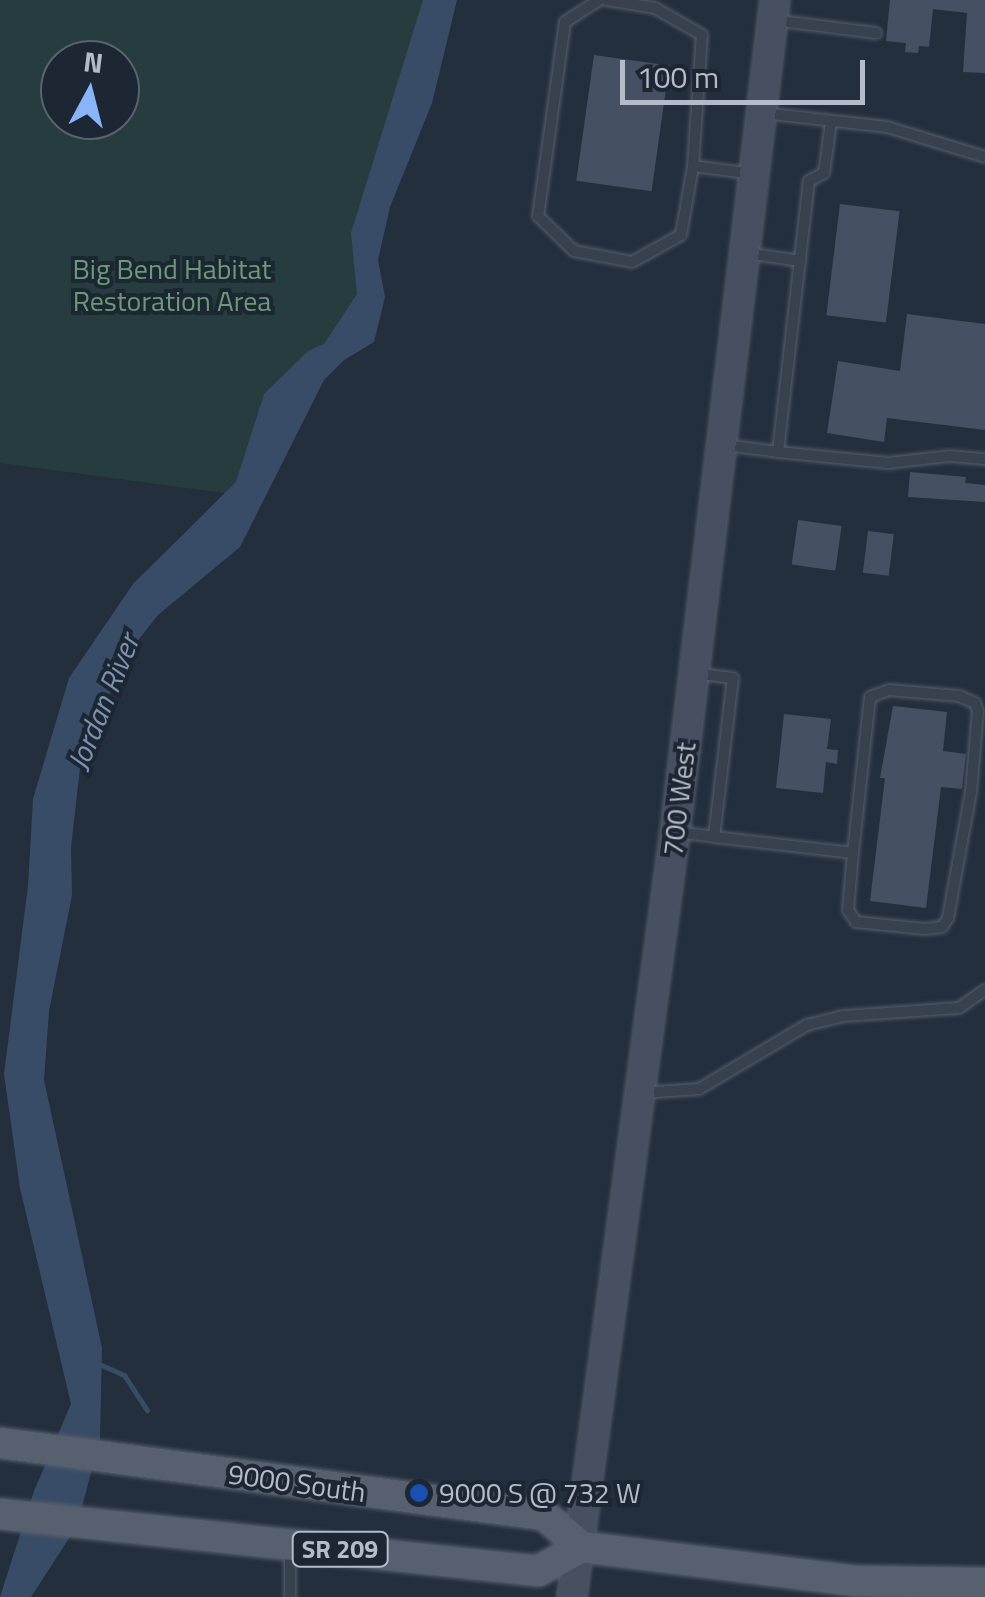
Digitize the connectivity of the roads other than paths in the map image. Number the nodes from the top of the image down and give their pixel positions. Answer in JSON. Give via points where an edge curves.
{"nodes":[{"id":1,"x":603,"y":0,"type":"edge"},
{"id":2,"x":774,"y":10,"type":"edge"},
{"id":3,"x":876,"y":33,"type":"dead end"},
{"id":4,"x":762,"y":113,"type":"junction"},
{"id":5,"x":832,"y":122,"type":"junction"},
{"id":6,"x":985,"y":157,"type":"edge"},
{"id":7,"x":693,"y":166,"type":"junction"},
{"id":8,"x":755,"y":174,"type":"junction"},
{"id":9,"x":745,"y":253,"type":"junction"},
{"id":10,"x":800,"y":261,"type":"junction"},
{"id":11,"x":722,"y":444,"type":"junction"},
{"id":12,"x":778,"y":452,"type":"junction"},
{"id":13,"x":985,"y":458,"type":"edge"},
{"id":14,"x":695,"y":673,"type":"junction"},
{"id":15,"x":675,"y":832,"type":"junction"},
{"id":16,"x":714,"y":837,"type":"junction"},
{"id":17,"x":853,"y":853,"type":"junction"},
{"id":18,"x":985,"y":990,"type":"edge"},
{"id":19,"x":642,"y":1093,"type":"junction"},
{"id":20,"x":0,"y":1443,"type":"edge"},
{"id":21,"x":0,"y":1514,"type":"edge"},
{"id":22,"x":290,"y":1544,"type":"junction"},
{"id":23,"x":582,"y":1548,"type":"junction"},
{"id":24,"x":985,"y":1583,"type":"edge"},
{"id":25,"x":948,"y":1590,"type":"edge"},
{"id":26,"x":290,"y":1597,"type":"edge"},
{"id":27,"x":572,"y":1597,"type":"edge"}],
"edges":[{"from":1,"to":7,"type":"lane","via":[[655,8],[702,34]]},
{"from":1,"to":7,"type":"lane","via":[[565,22],[538,216],[574,251],[632,262],[681,235]]},
{"from":2,"to":3,"type":"lane"},
{"from":2,"to":4,"type":"street","name":"700 West"},
{"from":4,"to":5,"type":"lane"},
{"from":4,"to":8,"type":"street","name":"700 West"},
{"from":5,"to":6,"type":"lane","via":[[887,127]]},
{"from":5,"to":10,"type":"lane","via":[[824,173],[809,181]]},
{"from":7,"to":8,"type":"lane"},
{"from":8,"to":9,"type":"street","name":"700 West"},
{"from":9,"to":10,"type":"lane"},
{"from":9,"to":11,"type":"street","name":"700 West"},
{"from":10,"to":12,"type":"lane"},
{"from":11,"to":12,"type":"lane"},
{"from":11,"to":14,"type":"street","name":"700 West"},
{"from":12,"to":13,"type":"lane","via":[[888,462]]},
{"from":14,"to":15,"type":"street","name":"700 West"},
{"from":14,"to":16,"type":"lane","via":[[733,678]]},
{"from":15,"to":16,"type":"lane"},
{"from":15,"to":19,"type":"street","name":"700 West"},
{"from":16,"to":17,"type":"lane"},
{"from":17,"to":17,"type":"lane","via":[[848,910],[856,922],[942,926],[971,792],[975,703],[889,690],[870,697]]},
{"from":18,"to":19,"type":"lane","via":[[959,1008],[807,1024],[699,1089]]},
{"from":19,"to":23,"type":"street","name":"700 West"},
{"from":20,"to":23,"type":"main road","name":"9000 South","number":"SR 209","via":[[544,1515]]},
{"from":21,"to":22,"type":"main road","number":"SR 209"},
{"from":22,"to":23,"type":"main road","number":"SR 209","via":[[538,1571]]},
{"from":22,"to":26,"type":"lane"},
{"from":23,"to":25,"type":"main road"},
{"from":23,"to":27,"type":"street","name":"700 West"},
{"from":24,"to":25,"type":"main road"}]}
